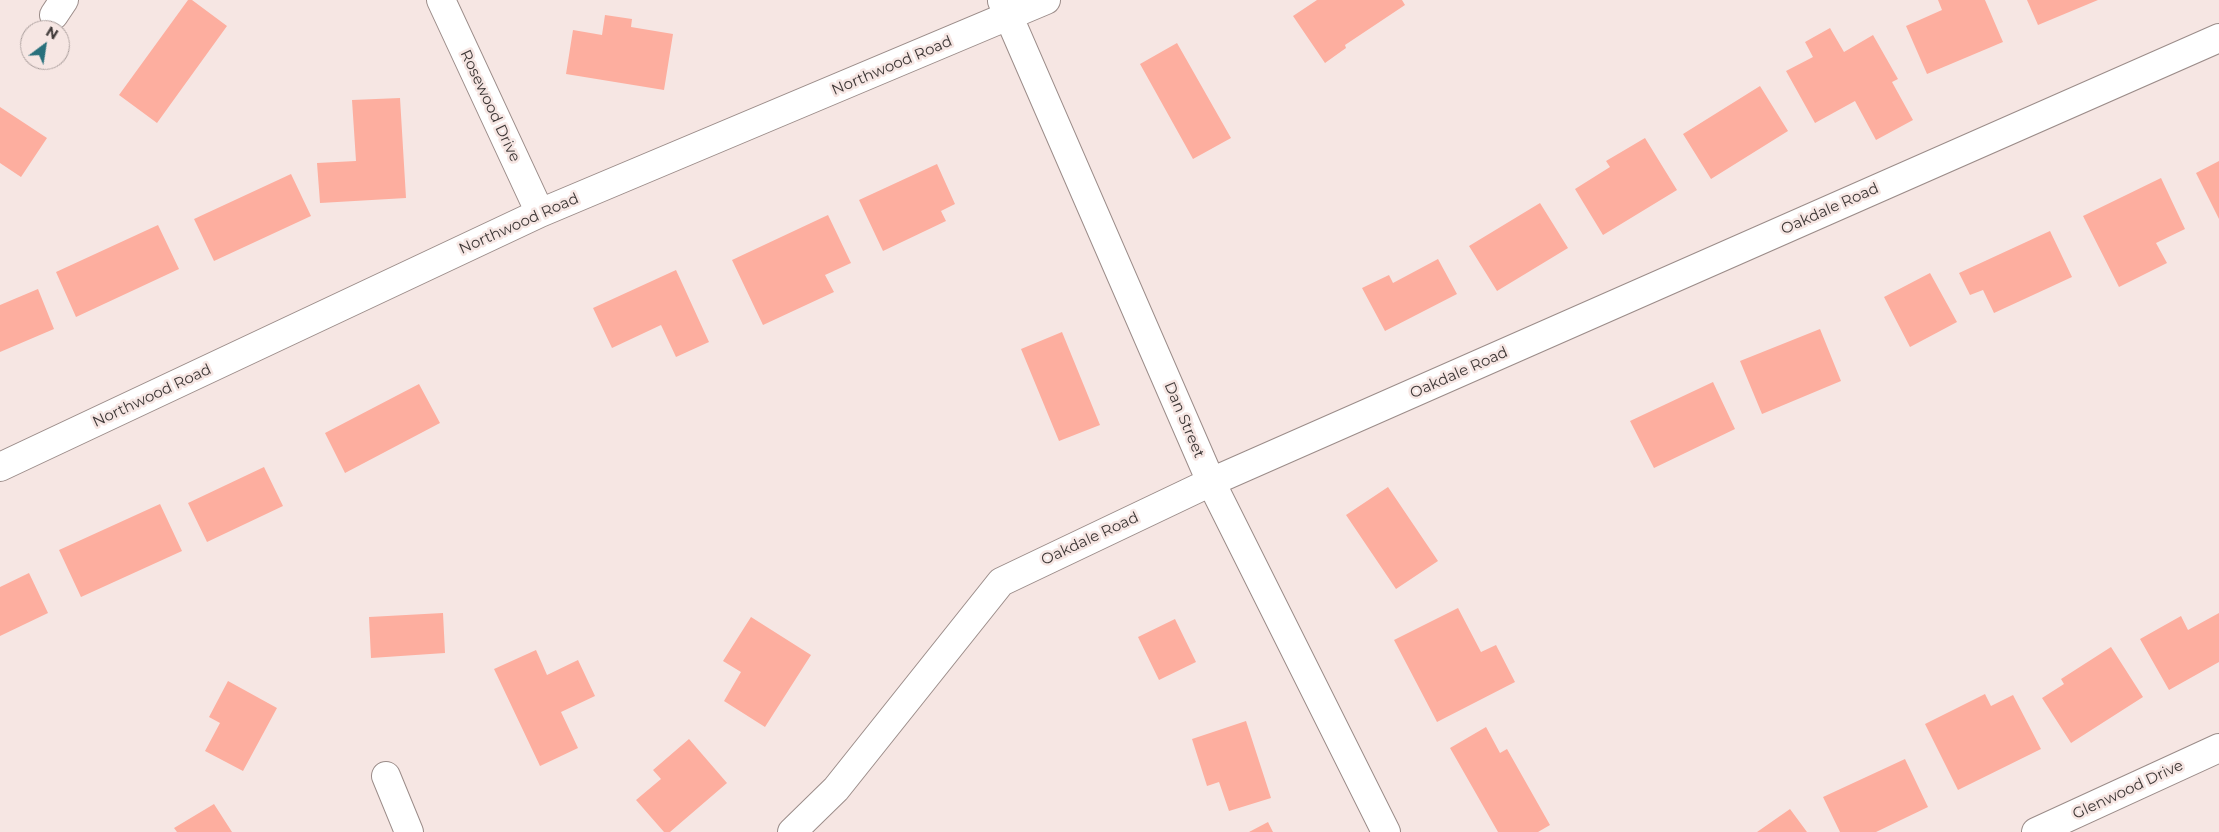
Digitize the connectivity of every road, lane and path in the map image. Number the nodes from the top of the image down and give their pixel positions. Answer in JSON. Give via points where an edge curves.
{"nodes":[{"id":1,"x":441,"y":0,"type":"edge"},
{"id":2,"x":1046,"y":0,"type":"edge"},
{"id":3,"x":1005,"y":9,"type":"edge"},
{"id":4,"x":2219,"y":38,"type":"edge"},
{"id":5,"x":540,"y":213,"type":"junction"},
{"id":6,"x":0,"y":467,"type":"edge"},
{"id":7,"x":1211,"y":482,"type":"junction"},
{"id":8,"x":2219,"y":748,"type":"edge"},
{"id":9,"x":386,"y":776,"type":"dead end"},
{"id":10,"x":409,"y":832,"type":"edge"},
{"id":11,"x":792,"y":832,"type":"edge"},
{"id":12,"x":1386,"y":832,"type":"edge"},
{"id":13,"x":2036,"y":832,"type":"edge"}],
"edges":[{"from":1,"to":5,"type":"street","name":"Rosewood Drive"},
{"from":2,"to":3,"type":"street","name":"Northwood Road"},
{"from":3,"to":5,"type":"street","name":"Northwood Road"},
{"from":3,"to":7,"type":"street","name":"Dan Street"},
{"from":4,"to":7,"type":"street","name":"Oakdale Road"},
{"from":5,"to":6,"type":"street","name":"Northwood Road"},
{"from":7,"to":11,"type":"street","name":"Oakdale Road","via":[[1001,582],[836,790]]},
{"from":7,"to":12,"type":"street","name":"Dan Street"},
{"from":8,"to":13,"type":"street","name":"Glenwood Drive"},
{"from":9,"to":10,"type":"street"}]}
